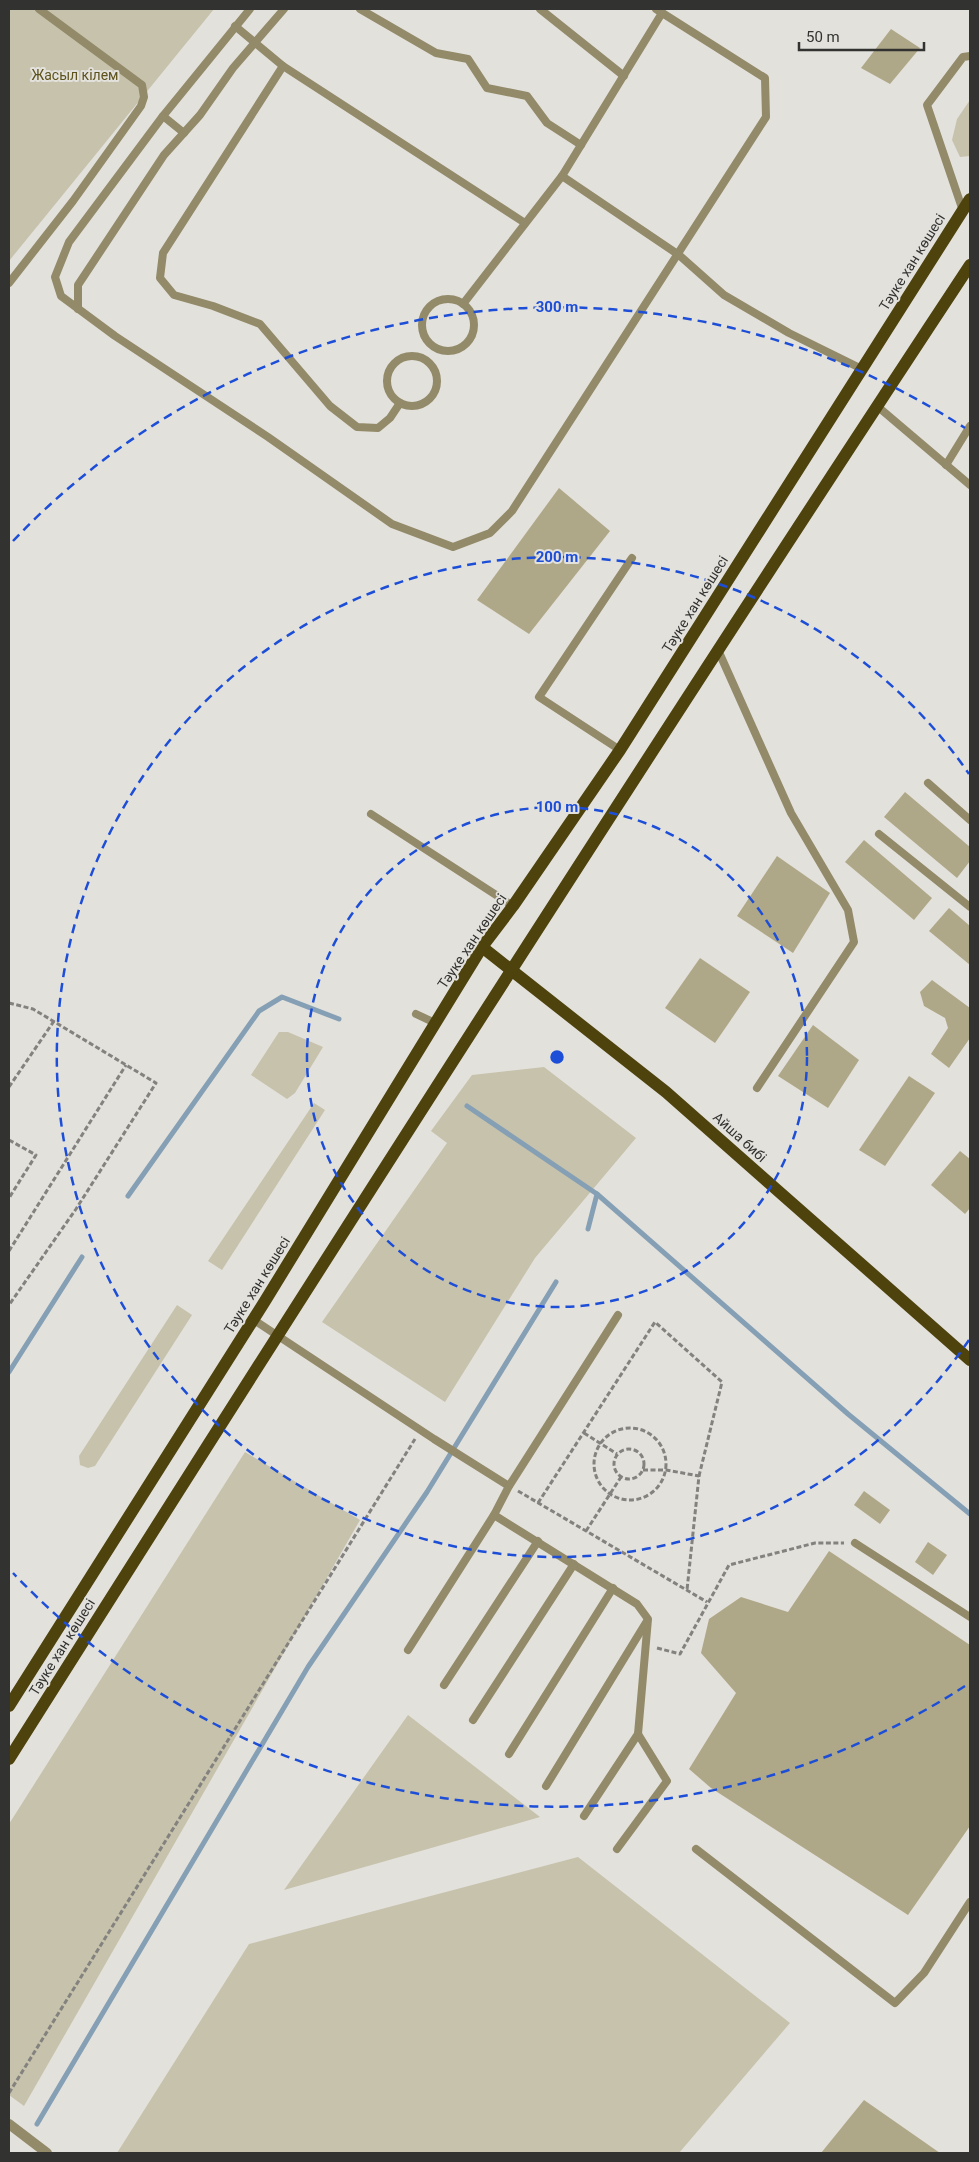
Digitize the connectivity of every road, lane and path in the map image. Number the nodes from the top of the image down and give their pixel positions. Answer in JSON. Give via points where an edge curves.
{"nodes":[{"id":1,"x":39,"y":9,"type":"edge"},
{"id":2,"x":250,"y":9,"type":"edge"},
{"id":3,"x":284,"y":9,"type":"edge"},
{"id":4,"x":360,"y":9,"type":"edge"},
{"id":5,"x":540,"y":9,"type":"edge"},
{"id":6,"x":659,"y":11,"type":"edge"},
{"id":7,"x":235,"y":26,"type":"junction"},
{"id":8,"x":255,"y":42,"type":"junction"},
{"id":9,"x":970,"y":56,"type":"edge"},
{"id":10,"x":283,"y":66,"type":"junction"},
{"id":11,"x":624,"y":76,"type":"junction"},
{"id":12,"x":164,"y":116,"type":"junction"},
{"id":13,"x":184,"y":133,"type":"junction"},
{"id":14,"x":581,"y":145,"type":"junction"},
{"id":15,"x":562,"y":176,"type":"junction"},
{"id":16,"x":970,"y":199,"type":"edge"},
{"id":17,"x":963,"y":211,"type":"junction"},
{"id":18,"x":525,"y":223,"type":"junction"},
{"id":19,"x":679,"y":254,"type":"junction"},
{"id":20,"x":970,"y":265,"type":"edge"},
{"id":21,"x":9,"y":283,"type":"edge"},
{"id":22,"x":463,"y":304,"type":"junction"},
{"id":23,"x":78,"y":309,"type":"junction"},
{"id":24,"x":431,"y":345,"type":"junction"},
{"id":25,"x":424,"y":359,"type":"junction"},
{"id":26,"x":862,"y":369,"type":"junction"},
{"id":27,"x":400,"y":403,"type":"junction"},
{"id":28,"x":877,"y":406,"type":"junction"},
{"id":29,"x":970,"y":426,"type":"edge"},
{"id":30,"x":946,"y":465,"type":"junction"},
{"id":31,"x":970,"y":486,"type":"edge"},
{"id":32,"x":632,"y":558,"type":"dead end"},
{"id":33,"x":718,"y":650,"type":"junction"},
{"id":34,"x":620,"y":750,"type":"junction"},
{"id":35,"x":928,"y":784,"type":"dead end"},
{"id":36,"x":370,"y":814,"type":"dead end"},
{"id":37,"x":970,"y":820,"type":"edge"},
{"id":38,"x":879,"y":834,"type":"dead end"},
{"id":39,"x":513,"y":906,"type":"junction"},
{"id":40,"x":970,"y":907,"type":"edge"},
{"id":41,"x":482,"y":947,"type":"junction"},
{"id":42,"x":511,"y":971,"type":"junction"},
{"id":43,"x":9,"y":1004,"type":"edge"},
{"id":44,"x":416,"y":1014,"type":"dead end"},
{"id":45,"x":54,"y":1021,"type":"junction"},
{"id":46,"x":435,"y":1023,"type":"junction"},
{"id":47,"x":126,"y":1065,"type":"junction"},
{"id":48,"x":9,"y":1087,"type":"edge"},
{"id":49,"x":757,"y":1088,"type":"dead end"},
{"id":50,"x":9,"y":1140,"type":"edge"},
{"id":51,"x":9,"y":1198,"type":"edge"},
{"id":52,"x":9,"y":1251,"type":"edge"},
{"id":53,"x":9,"y":1306,"type":"edge"},
{"id":54,"x":618,"y":1315,"type":"dead end"},
{"id":55,"x":254,"y":1320,"type":"junction"},
{"id":56,"x":277,"y":1335,"type":"junction"},
{"id":57,"x":970,"y":1360,"type":"edge"},
{"id":58,"x":421,"y":1430,"type":"junction"},
{"id":59,"x":584,"y":1433,"type":"junction"},
{"id":60,"x":601,"y":1443,"type":"junction"},
{"id":61,"x":617,"y":1454,"type":"junction"},
{"id":62,"x":643,"y":1470,"type":"junction"},
{"id":63,"x":666,"y":1470,"type":"junction"},
{"id":64,"x":699,"y":1476,"type":"junction"},
{"id":65,"x":621,"y":1477,"type":"junction"},
{"id":66,"x":509,"y":1486,"type":"junction"},
{"id":67,"x":610,"y":1493,"type":"junction"},
{"id":68,"x":538,"y":1503,"type":"junction"},
{"id":69,"x":494,"y":1515,"type":"junction"},
{"id":70,"x":586,"y":1531,"type":"junction"},
{"id":71,"x":538,"y":1541,"type":"junction"},
{"id":72,"x":855,"y":1543,"type":"joint"},
{"id":73,"x":574,"y":1564,"type":"junction"},
{"id":74,"x":613,"y":1588,"type":"junction"},
{"id":75,"x":687,"y":1590,"type":"junction"},
{"id":76,"x":707,"y":1602,"type":"junction"},
{"id":77,"x":970,"y":1617,"type":"edge"},
{"id":78,"x":648,"y":1619,"type":"junction"},
{"id":79,"x":646,"y":1646,"type":"junction"},
{"id":80,"x":408,"y":1650,"type":"dead end"},
{"id":81,"x":444,"y":1685,"type":"dead end"},
{"id":82,"x":9,"y":1706,"type":"edge"},
{"id":83,"x":473,"y":1720,"type":"dead end"},
{"id":84,"x":638,"y":1734,"type":"junction"},
{"id":85,"x":509,"y":1754,"type":"dead end"},
{"id":86,"x":9,"y":1759,"type":"edge"},
{"id":87,"x":546,"y":1786,"type":"dead end"},
{"id":88,"x":584,"y":1816,"type":"dead end"},
{"id":89,"x":617,"y":1849,"type":"dead end"},
{"id":90,"x":696,"y":1849,"type":"dead end"},
{"id":91,"x":970,"y":1902,"type":"edge"},
{"id":92,"x":9,"y":2093,"type":"edge"},
{"id":93,"x":9,"y":2124,"type":"edge"},
{"id":94,"x":46,"y":2153,"type":"edge"}],
"edges":[{"from":1,"to":21,"type":"lane","via":[[142,85],[144,97],[141,106],[73,201]]},
{"from":2,"to":7,"type":"lane"},
{"from":3,"to":8,"type":"lane"},
{"from":4,"to":14,"type":"lane","via":[[436,53],[468,59],[486,88],[527,96],[547,123]]},
{"from":5,"to":11,"type":"lane"},
{"from":6,"to":11,"type":"lane"},
{"from":6,"to":19,"type":"lane","via":[[765,78],[766,117]]},
{"from":7,"to":8,"type":"lane"},
{"from":7,"to":12,"type":"lane"},
{"from":8,"to":10,"type":"lane"},
{"from":8,"to":13,"type":"lane"},
{"from":9,"to":17,"type":"lane","via":[[963,57],[928,105]]},
{"from":10,"to":18,"type":"lane"},
{"from":10,"to":27,"type":"lane","via":[[163,253],[160,278],[174,295],[260,324],[330,406],[357,426],[378,428]]},
{"from":11,"to":14,"type":"lane"},
{"from":12,"to":13,"type":"lane"},
{"from":12,"to":23,"type":"lane","via":[[69,242],[55,277],[61,296]]},
{"from":13,"to":23,"type":"lane","via":[[164,155],[78,285]]},
{"from":14,"to":15,"type":"lane"},
{"from":15,"to":18,"type":"lane"},
{"from":15,"to":19,"type":"lane"},
{"from":16,"to":17,"type":"main road","name":"Тәуке хан көшесі"},
{"from":17,"to":26,"type":"main road","name":"Тәуке хан көшесі"},
{"from":18,"to":22,"type":"lane"},
{"from":19,"to":23,"type":"lane","via":[[512,511],[490,533],[453,547],[392,524]]},
{"from":19,"to":26,"type":"lane","via":[[724,296]]},
{"from":20,"to":28,"type":"main road","name":"Тәуке хан көшесі"},
{"from":22,"to":24,"type":"lane","via":[[447,299],[431,305],[426,311],[422,327]]},
{"from":22,"to":24,"type":"lane","via":[[473,318],[472,335],[467,343],[452,351]]},
{"from":24,"to":25,"type":"lane"},
{"from":25,"to":27,"type":"lane","via":[[436,375],[435,391],[424,403],[408,406]]},
{"from":25,"to":27,"type":"lane","via":[[405,357],[391,366],[389,391]]},
{"from":26,"to":34,"type":"main road","name":"Тәуке хан көшесі"},
{"from":28,"to":30,"type":"lane"},
{"from":28,"to":33,"type":"main road","name":"Тәуке хан көшесі"},
{"from":29,"to":30,"type":"lane"},
{"from":30,"to":31,"type":"lane"},
{"from":32,"to":34,"type":"lane","via":[[539,697]]},
{"from":33,"to":42,"type":"main road","name":"Тәуке хан көшесі"},
{"from":33,"to":49,"type":"lane","via":[[791,813],[848,910],[854,942]]},
{"from":34,"to":39,"type":"main road","name":"Тәуке хан көшесі"},
{"from":35,"to":37,"type":"lane"},
{"from":36,"to":39,"type":"lane"},
{"from":38,"to":40,"type":"lane"},
{"from":39,"to":41,"type":"main road","name":"Тәуке хан көшесі"},
{"from":41,"to":42,"type":"main road","name":"Айша бибі"},
{"from":41,"to":46,"type":"main road","name":"Тәуке хан көшесі"},
{"from":42,"to":56,"type":"main road","name":"Тәуке хан көшесі"},
{"from":42,"to":57,"type":"main road","name":"Айша бибі","via":[[666,1092]]},
{"from":43,"to":45,"type":"path","via":[[33,1009]]},
{"from":44,"to":46,"type":"lane"},
{"from":45,"to":47,"type":"path"},
{"from":45,"to":48,"type":"path"},
{"from":46,"to":55,"type":"main road","name":"Тәуке хан көшесі"},
{"from":47,"to":52,"type":"path"},
{"from":47,"to":53,"type":"path","via":[[156,1083],[76,1209]]},
{"from":50,"to":51,"type":"path","via":[[36,1155]]},
{"from":54,"to":66,"type":"lane"},
{"from":55,"to":56,"type":"lane"},
{"from":55,"to":82,"type":"main road","name":"Тәуке хан көшесі"},
{"from":56,"to":58,"type":"lane"},
{"from":56,"to":86,"type":"main road","name":"Тәуке хан көшесі"},
{"from":58,"to":66,"type":"lane"},
{"from":58,"to":92,"type":"path"},
{"from":59,"to":60,"type":"path"},
{"from":59,"to":64,"type":"path","via":[[655,1322],[722,1382]]},
{"from":59,"to":68,"type":"path"},
{"from":60,"to":61,"type":"path"},
{"from":60,"to":63,"type":"path","via":[[608,1434],[622,1428],[638,1428],[652,1434],[662,1445],[667,1459]]},
{"from":60,"to":67,"type":"path","via":[[593,1461],[596,1476],[603,1489]]},
{"from":61,"to":62,"type":"path","via":[[633,1449],[645,1462]]},
{"from":61,"to":65,"type":"path","via":[[615,1471]]},
{"from":62,"to":63,"type":"path"},
{"from":62,"to":65,"type":"path","via":[[638,1477],[629,1480]]},
{"from":63,"to":64,"type":"path"},
{"from":63,"to":67,"type":"path","via":[[658,1488],[646,1497],[631,1501],[616,1498]]},
{"from":64,"to":75,"type":"path"},
{"from":65,"to":67,"type":"path"},
{"from":66,"to":68,"type":"path"},
{"from":66,"to":69,"type":"lane"},
{"from":67,"to":70,"type":"path"},
{"from":68,"to":70,"type":"path"},
{"from":69,"to":71,"type":"lane"},
{"from":69,"to":80,"type":"lane"},
{"from":70,"to":75,"type":"path"},
{"from":71,"to":73,"type":"lane"},
{"from":71,"to":81,"type":"lane"},
{"from":72,"to":76,"type":"path","via":[[815,1543],[729,1565]]},
{"from":72,"to":77,"type":"lane"},
{"from":73,"to":74,"type":"lane"},
{"from":73,"to":83,"type":"lane"},
{"from":74,"to":78,"type":"lane","via":[[637,1604]]},
{"from":74,"to":85,"type":"lane"},
{"from":75,"to":76,"type":"path"},
{"from":76,"to":79,"type":"path","via":[[680,1654]]},
{"from":78,"to":79,"type":"lane"},
{"from":78,"to":87,"type":"lane"},
{"from":79,"to":84,"type":"lane"},
{"from":84,"to":88,"type":"lane"},
{"from":84,"to":89,"type":"lane","via":[[667,1781]]},
{"from":90,"to":91,"type":"lane","via":[[895,2003],[924,1973]]},
{"from":93,"to":94,"type":"street"}]}
